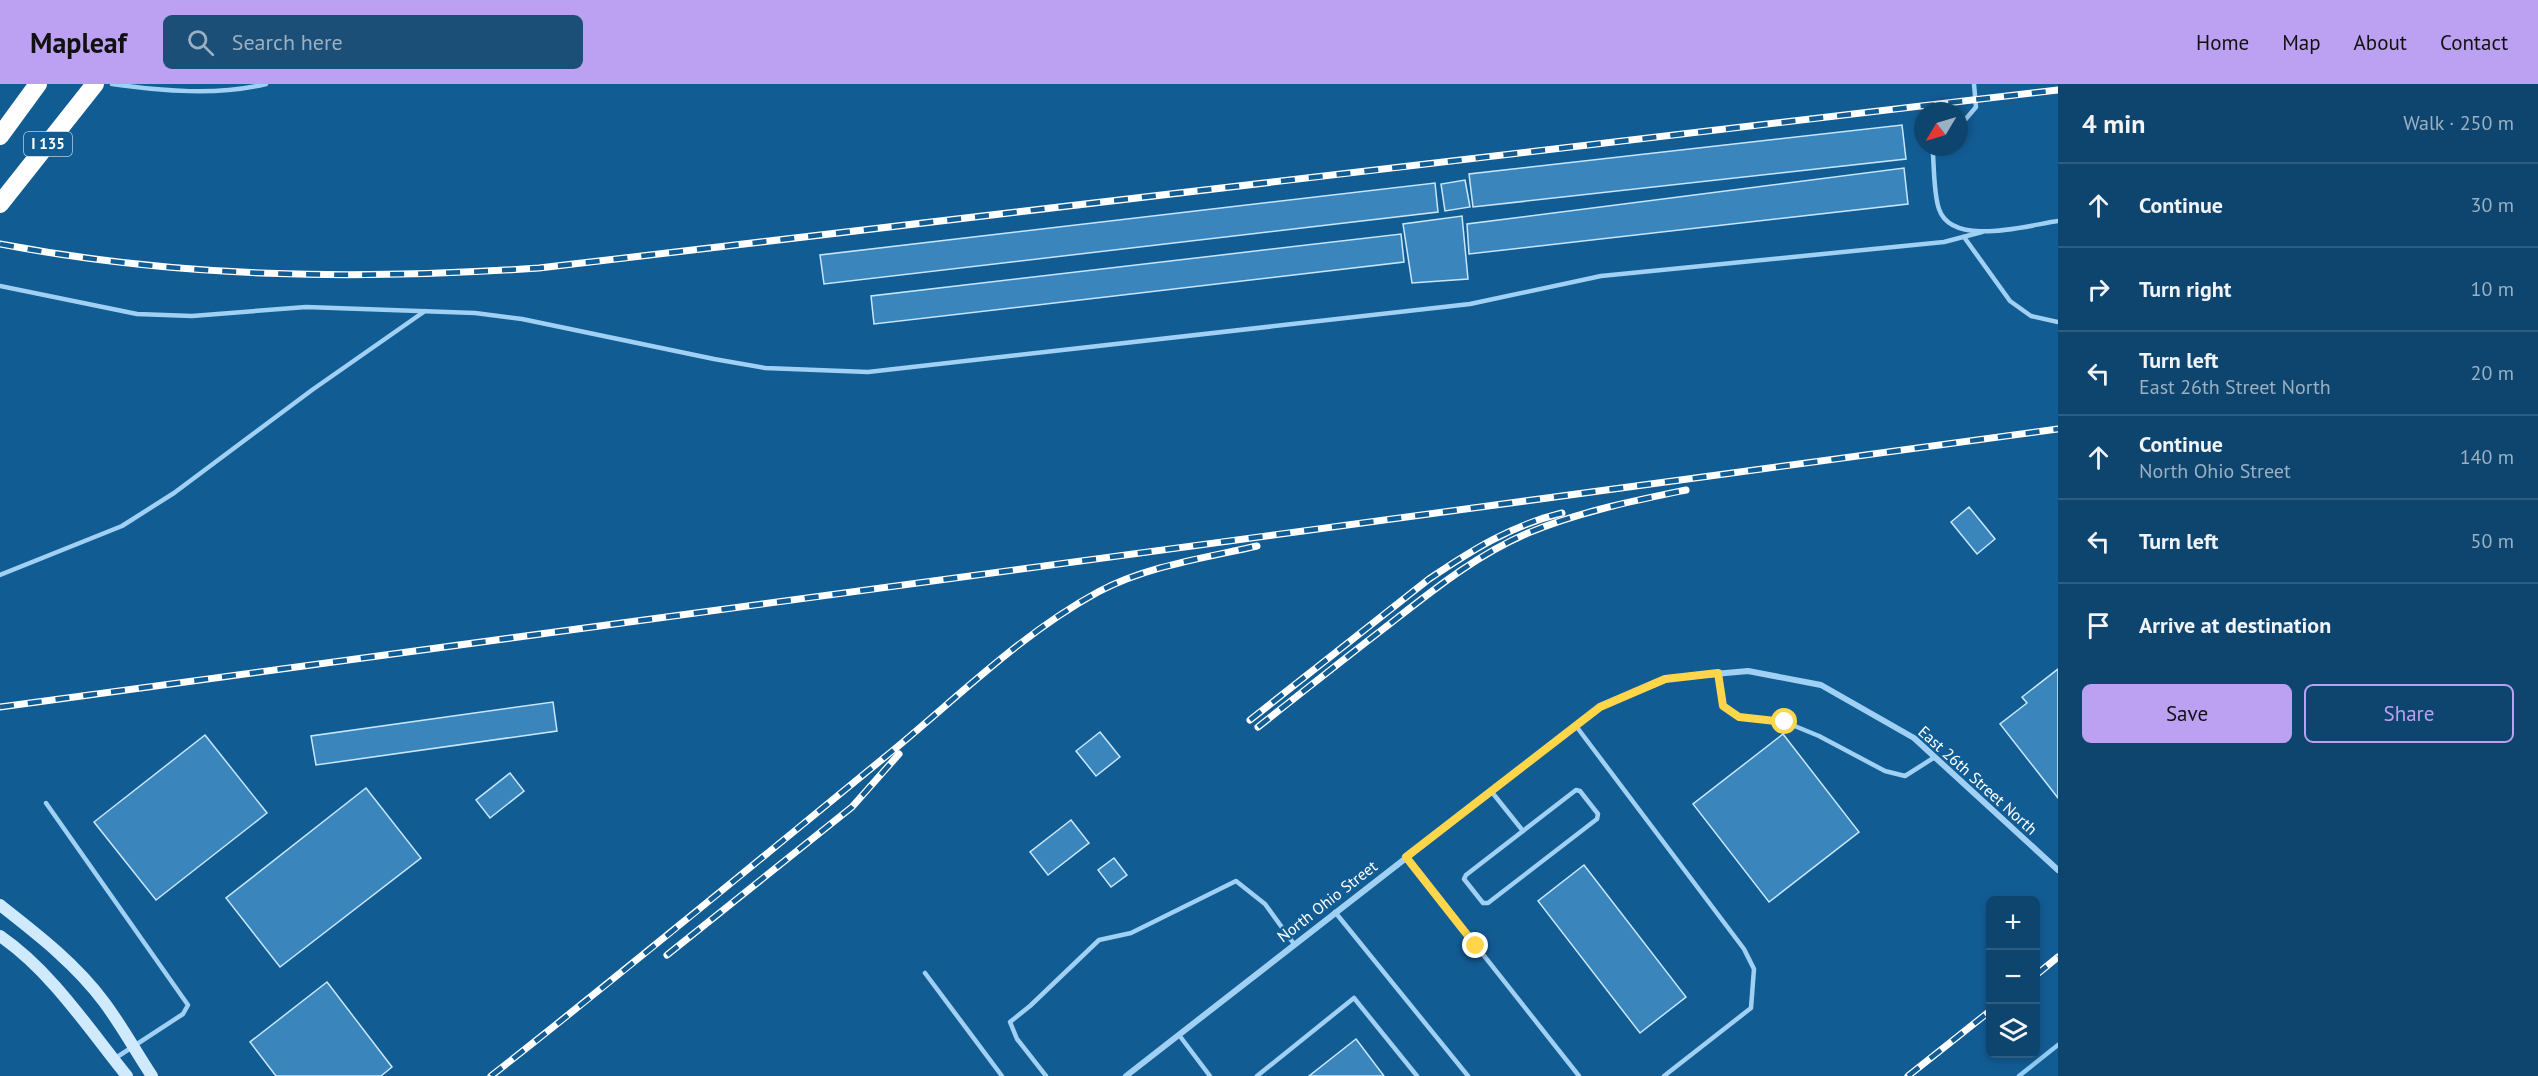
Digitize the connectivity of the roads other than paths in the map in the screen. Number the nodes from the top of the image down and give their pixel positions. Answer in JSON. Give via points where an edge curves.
{"nodes":[{"id":1,"x":31,"y":84,"type":"edge"},
{"id":2,"x":38,"y":84,"type":"edge"},
{"id":3,"x":95,"y":84,"type":"edge"},
{"id":4,"x":112,"y":84,"type":"edge"},
{"id":5,"x":266,"y":84,"type":"edge"},
{"id":6,"x":1974,"y":84,"type":"edge"},
{"id":7,"x":1968,"y":116,"type":"edge"},
{"id":8,"x":0,"y":119,"type":"edge"},
{"id":9,"x":0,"y":135,"type":"edge"},
{"id":10,"x":1933,"y":156,"type":"edge"},
{"id":11,"x":0,"y":204,"type":"edge"},
{"id":12,"x":2058,"y":221,"type":"edge"},
{"id":13,"x":1982,"y":232,"type":"junction"},
{"id":14,"x":1964,"y":237,"type":"junction"},
{"id":15,"x":0,"y":286,"type":"edge"},
{"id":16,"x":425,"y":312,"type":"junction"},
{"id":17,"x":2058,"y":322,"type":"edge"},
{"id":18,"x":0,"y":574,"type":"edge"},
{"id":19,"x":1718,"y":673,"type":"junction"},
{"id":20,"x":1670,"y":678,"type":"joint"},
{"id":21,"x":1576,"y":726,"type":"junction"},
{"id":22,"x":1935,"y":757,"type":"junction"},
{"id":23,"x":1491,"y":791,"type":"junction"},
{"id":24,"x":46,"y":803,"type":"dead end"},
{"id":25,"x":1522,"y":831,"type":"junction"},
{"id":26,"x":1406,"y":857,"type":"junction"},
{"id":27,"x":2058,"y":870,"type":"edge"},
{"id":28,"x":0,"y":905,"type":"edge"},
{"id":29,"x":1335,"y":912,"type":"junction"},
{"id":30,"x":0,"y":936,"type":"edge"},
{"id":31,"x":1294,"y":944,"type":"junction"},
{"id":32,"x":925,"y":973,"type":"dead end"},
{"id":33,"x":1179,"y":1035,"type":"junction"},
{"id":34,"x":133,"y":1045,"type":"junction"},
{"id":35,"x":114,"y":1059,"type":"junction"},
{"id":36,"x":1129,"y":1075,"type":"edge"},
{"id":37,"x":127,"y":1076,"type":"edge"},
{"id":38,"x":152,"y":1076,"type":"edge"},
{"id":39,"x":1002,"y":1076,"type":"edge"},
{"id":40,"x":1046,"y":1076,"type":"edge"},
{"id":41,"x":1210,"y":1076,"type":"edge"},
{"id":42,"x":1257,"y":1076,"type":"edge"},
{"id":43,"x":1417,"y":1076,"type":"edge"},
{"id":44,"x":1468,"y":1076,"type":"edge"},
{"id":45,"x":1579,"y":1076,"type":"edge"},
{"id":46,"x":1664,"y":1076,"type":"edge"}],
"edges":[{"from":1,"to":8,"type":"highway"},
{"from":2,"to":9,"type":"highway","number":"I 135"},
{"from":3,"to":11,"type":"highway","number":"I 135"},
{"from":4,"to":5,"type":"lane","via":[[201,90]]},
{"from":6,"to":7,"type":"lane","via":[[1976,107]]},
{"from":10,"to":13,"type":"lane","via":[[1939,210],[1956,228]]},
{"from":12,"to":13,"type":"lane"},
{"from":13,"to":14,"type":"lane"},
{"from":14,"to":16,"type":"lane","via":[[1601,276],[1470,304],[868,372],[765,368],[522,319],[475,312]]},
{"from":14,"to":17,"type":"lane","via":[[2010,301],[2031,316]]},
{"from":15,"to":16,"type":"lane","via":[[137,314],[192,316],[306,307]]},
{"from":16,"to":18,"type":"lane","via":[[202,473],[130,520]]},
{"from":19,"to":20,"type":"street","name":"East 26th Street North"},
{"from":19,"to":22,"type":"street","name":"East 26th Street North","via":[[1748,671],[1821,685],[1914,738]]},
{"from":19,"to":22,"type":"lane","via":[[1723,706],[1739,717],[1785,722],[1819,735],[1885,771],[1905,776]]},
{"from":20,"to":21,"type":"street","name":"North Ohio Street","via":[[1600,707]]},
{"from":21,"to":23,"type":"street","name":"North Ohio Street"},
{"from":21,"to":46,"type":"lane","via":[[1744,949],[1754,969],[1751,1008]]},
{"from":22,"to":27,"type":"street","name":"East 26th Street North"},
{"from":23,"to":25,"type":"lane"},
{"from":23,"to":26,"type":"street","name":"North Ohio Street"},
{"from":24,"to":34,"type":"lane","via":[[188,1005],[183,1014]]},
{"from":25,"to":25,"type":"lane","via":[[1466,875],[1464,879],[1483,903],[1597,819],[1598,814],[1576,790]]},
{"from":26,"to":29,"type":"street","name":"North Ohio Street"},
{"from":26,"to":45,"type":"lane"},
{"from":28,"to":34,"type":"street","via":[[80,975]]},
{"from":29,"to":31,"type":"street","name":"North Ohio Street"},
{"from":29,"to":44,"type":"lane"},
{"from":30,"to":35,"type":"street","via":[[70,1002]]},
{"from":31,"to":33,"type":"street","name":"North Ohio Street"},
{"from":31,"to":40,"type":"lane","via":[[1265,904],[1236,881],[1131,933],[1099,940],[1010,1022],[1017,1039]]},
{"from":32,"to":39,"type":"lane"},
{"from":33,"to":36,"type":"street","name":"North Ohio Street"},
{"from":33,"to":41,"type":"lane"},
{"from":34,"to":35,"type":"lane"},
{"from":34,"to":38,"type":"street"},
{"from":35,"to":37,"type":"street"},
{"from":42,"to":43,"type":"lane","via":[[1354,998]]}]}
